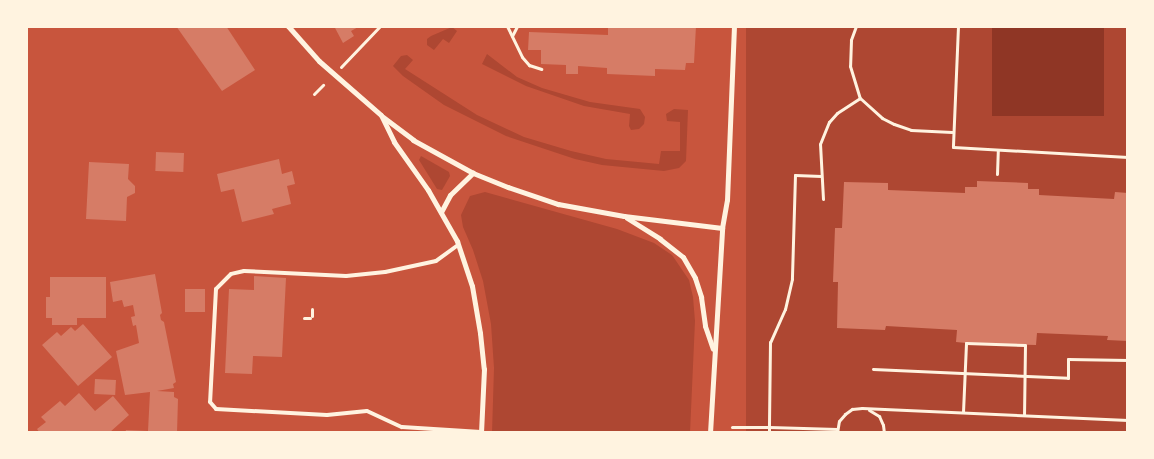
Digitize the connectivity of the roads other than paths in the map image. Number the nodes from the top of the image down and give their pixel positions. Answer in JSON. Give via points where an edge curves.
{"nodes":[{"id":1,"x":288,"y":26,"type":"edge"},
{"id":2,"x":734,"y":26,"type":"edge"},
{"id":3,"x":381,"y":115,"type":"junction"},
{"id":4,"x":473,"y":173,"type":"junction"},
{"id":5,"x":441,"y":212,"type":"junction"},
{"id":6,"x":624,"y":216,"type":"junction"},
{"id":7,"x":722,"y":228,"type":"junction"},
{"id":8,"x":458,"y":245,"type":"junction"},
{"id":9,"x":714,"y":353,"type":"junction"},
{"id":10,"x":481,"y":432,"type":"edge"},
{"id":11,"x":710,"y":433,"type":"edge"}],
"edges":[{"from":1,"to":3,"type":"street","via":[[319,61]]},
{"from":2,"to":7,"type":"street","via":[[727,200]]},
{"from":3,"to":4,"type":"street","via":[[413,140]]},
{"from":3,"to":5,"type":"street","via":[[394,142]]},
{"from":4,"to":5,"type":"street","via":[[450,195]]},
{"from":4,"to":6,"type":"street","via":[[558,204]]},
{"from":5,"to":8,"type":"street"},
{"from":6,"to":7,"type":"street"},
{"from":6,"to":9,"type":"street","via":[[683,257],[701,297],[705,326]]},
{"from":7,"to":9,"type":"street"},
{"from":8,"to":10,"type":"street","via":[[472,286],[480,333],[484,369]]},
{"from":8,"to":10,"type":"lane","via":[[436,260],[384,272],[346,276],[244,271],[231,274],[216,289],[210,402],[216,409],[225,410],[326,415],[368,412],[402,427]]},
{"from":9,"to":11,"type":"street"}]}
